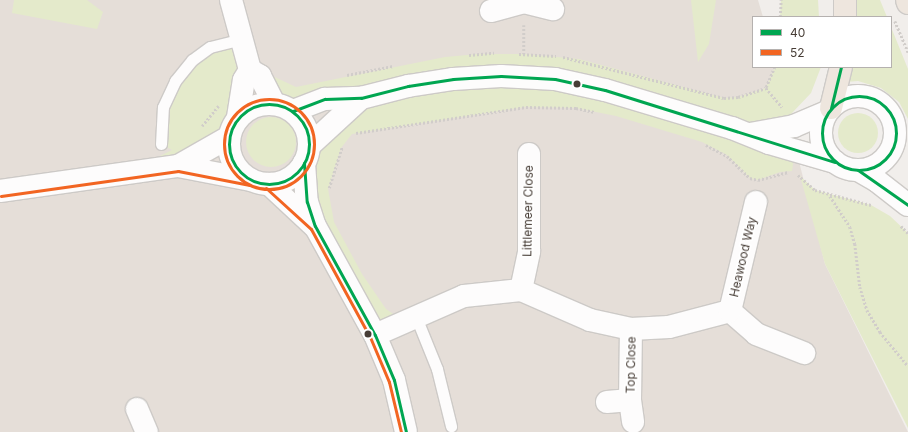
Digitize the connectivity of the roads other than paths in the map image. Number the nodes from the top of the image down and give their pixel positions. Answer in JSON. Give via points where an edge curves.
{"nodes":[{"id":1,"x":231,"y":0,"type":"edge"},
{"id":2,"x":845,"y":0,"type":"edge"},
{"id":3,"x":907,"y":0,"type":"edge"},
{"id":4,"x":524,"y":1,"type":"edge"},
{"id":5,"x":908,"y":3,"type":"edge"},
{"id":6,"x":553,"y":9,"type":"dead end"},
{"id":7,"x":491,"y":11,"type":"dead end"},
{"id":8,"x":846,"y":16,"type":"edge"},
{"id":9,"x":242,"y":39,"type":"junction"},
{"id":10,"x":841,"y":68,"type":"edge"},
{"id":11,"x":250,"y":70,"type":"junction"},
{"id":12,"x":361,"y":98,"type":"junction"},
{"id":13,"x":283,"y":107,"type":"junction"},
{"id":14,"x":829,"y":110,"type":"junction"},
{"id":15,"x":238,"y":117,"type":"junction"},
{"id":16,"x":896,"y":129,"type":"junction"},
{"id":17,"x":750,"y":134,"type":"junction"},
{"id":18,"x":229,"y":137,"type":"junction"},
{"id":19,"x":161,"y":144,"type":"dead end"},
{"id":20,"x":908,"y":149,"type":"edge"},
{"id":21,"x":529,"y":154,"type":"dead end"},
{"id":22,"x":307,"y":155,"type":"junction"},
{"id":23,"x":835,"y":162,"type":"junction"},
{"id":24,"x":178,"y":166,"type":"junction"},
{"id":25,"x":858,"y":170,"type":"junction"},
{"id":26,"x":260,"y":182,"type":"junction"},
{"id":27,"x":0,"y":191,"type":"edge"},
{"id":28,"x":756,"y":202,"type":"dead end"},
{"id":29,"x":901,"y":213,"type":"edge"},
{"id":30,"x":315,"y":226,"type":"junction"},
{"id":31,"x":521,"y":290,"type":"junction"},
{"id":32,"x":730,"y":311,"type":"junction"},
{"id":33,"x":416,"y":317,"type":"junction"},
{"id":34,"x":631,"y":329,"type":"junction"},
{"id":35,"x":375,"y":335,"type":"junction"},
{"id":36,"x":804,"y":354,"type":"dead end"},
{"id":37,"x":630,"y":400,"type":"junction"},
{"id":38,"x":607,"y":402,"type":"dead end"},
{"id":39,"x":137,"y":409,"type":"dead end"},
{"id":40,"x":633,"y":422,"type":"dead end"},
{"id":41,"x":451,"y":426,"type":"dead end"},
{"id":42,"x":147,"y":432,"type":"edge"},
{"id":43,"x":406,"y":432,"type":"edge"}],
"edges":[{"from":1,"to":9,"type":"street"},
{"from":2,"to":8,"type":"highway"},
{"from":3,"to":5,"type":"highway"},
{"from":4,"to":6,"type":"street"},
{"from":4,"to":7,"type":"street"},
{"from":9,"to":11,"type":"street"},
{"from":9,"to":19,"type":"lane","via":[[210,47],[192,60],[175,81],[163,107]]},
{"from":10,"to":14,"type":"highway"},
{"from":11,"to":13,"type":"street","via":[[260,76]]},
{"from":11,"to":15,"type":"street","via":[[244,80]]},
{"from":12,"to":13,"type":"street","via":[[325,99]]},
{"from":12,"to":17,"type":"street","via":[[408,86],[453,79],[501,76],[556,79],[605,90]]},
{"from":12,"to":22,"type":"street","via":[[338,119]]},
{"from":13,"to":15,"type":"street","via":[[261,104],[248,108]]},
{"from":13,"to":22,"type":"street","via":[[302,121],[308,133]]},
{"from":14,"to":16,"type":"street","via":[[848,97],[871,98],[890,112]]},
{"from":14,"to":17,"type":"street","via":[[811,120],[782,130]]},
{"from":14,"to":23,"type":"street","via":[[821,132],[822,143]]},
{"from":15,"to":18,"type":"street"},
{"from":16,"to":20,"type":"street"},
{"from":16,"to":25,"type":"street","via":[[890,153],[869,168]]},
{"from":17,"to":23,"type":"street","via":[[769,144]]},
{"from":18,"to":24,"type":"street"},
{"from":18,"to":26,"type":"street","via":[[233,162],[244,175]]},
{"from":21,"to":31,"type":"street","name":"Littlemeer Close","via":[[530,251]]},
{"from":22,"to":26,"type":"street","via":[[290,178]]},
{"from":22,"to":30,"type":"street","via":[[307,202]]},
{"from":23,"to":25,"type":"street"},
{"from":24,"to":26,"type":"street"},
{"from":24,"to":27,"type":"street"},
{"from":25,"to":29,"type":"street","via":[[877,181]]},
{"from":26,"to":30,"type":"street"},
{"from":28,"to":32,"type":"street","name":"Heawood Way"},
{"from":30,"to":35,"type":"street"},
{"from":31,"to":33,"type":"street","name":"Heawood Way","via":[[464,296]]},
{"from":31,"to":34,"type":"street","name":"Heawood Way","via":[[590,320]]},
{"from":32,"to":34,"type":"street","name":"Heawood Way","via":[[669,327]]},
{"from":32,"to":36,"type":"street","name":"Heawood Way","via":[[756,334]]},
{"from":33,"to":35,"type":"street","name":"Heawood Way"},
{"from":33,"to":41,"type":"lane","via":[[437,369]]},
{"from":34,"to":37,"type":"street","name":"Top Close"},
{"from":35,"to":43,"type":"street","via":[[394,380]]},
{"from":37,"to":38,"type":"street","name":"Top Close"},
{"from":37,"to":40,"type":"street","name":"Top Close"},
{"from":39,"to":42,"type":"street"}]}
